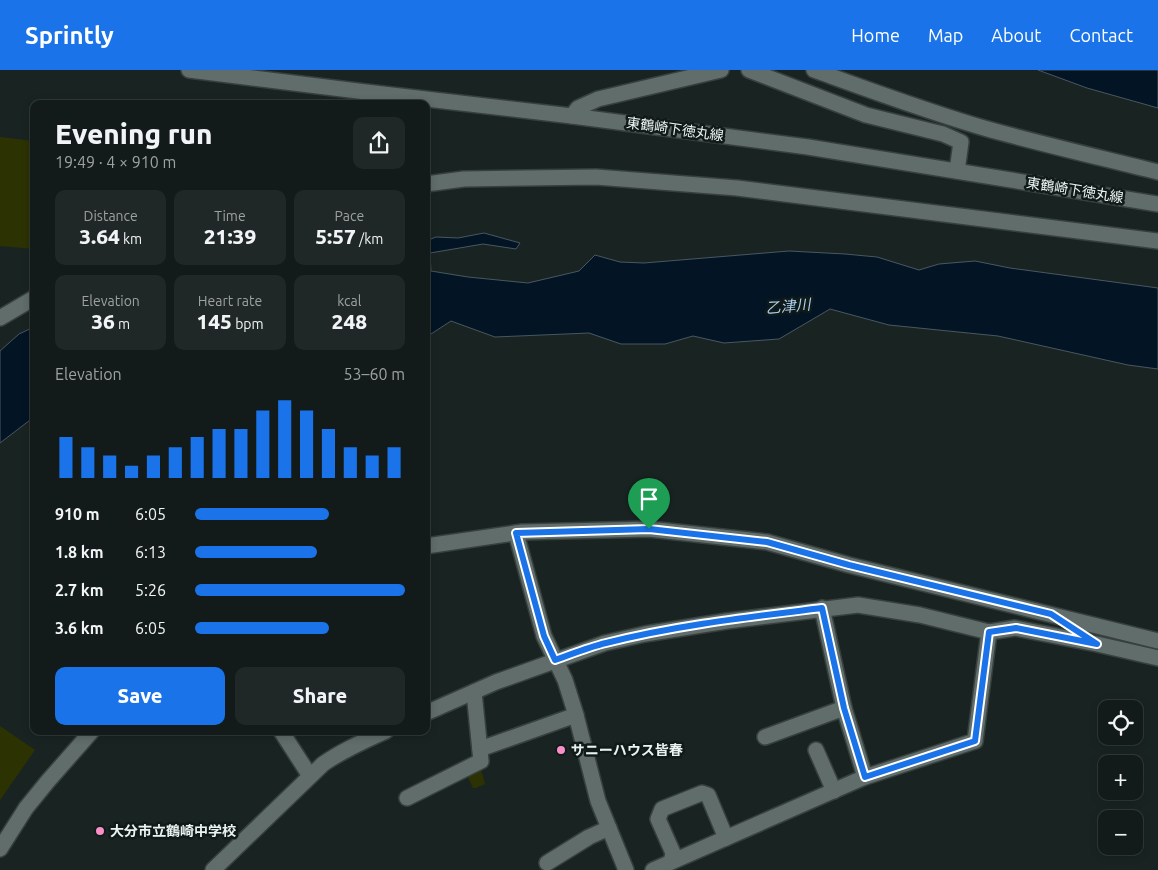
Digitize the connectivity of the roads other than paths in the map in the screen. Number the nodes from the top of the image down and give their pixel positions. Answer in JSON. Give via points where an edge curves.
{"nodes":[{"id":1,"x":189,"y":70,"type":"edge"},
{"id":2,"x":721,"y":70,"type":"edge"},
{"id":3,"x":750,"y":70,"type":"edge"},
{"id":4,"x":814,"y":70,"type":"edge"},
{"id":5,"x":287,"y":76,"type":"edge"},
{"id":6,"x":367,"y":98,"type":"edge"},
{"id":7,"x":390,"y":100,"type":"edge"},
{"id":8,"x":430,"y":104,"type":"edge"},
{"id":9,"x":572,"y":116,"type":"junction"},
{"id":10,"x":957,"y":171,"type":"junction"},
{"id":11,"x":1158,"y":172,"type":"edge"},
{"id":12,"x":430,"y":183,"type":"edge"},
{"id":13,"x":1158,"y":204,"type":"edge"},
{"id":14,"x":1158,"y":241,"type":"edge"},
{"id":15,"x":30,"y":300,"type":"edge"},
{"id":16,"x":0,"y":318,"type":"edge"},
{"id":17,"x":516,"y":533,"type":"junction"},
{"id":18,"x":430,"y":541,"type":"edge"},
{"id":19,"x":822,"y":608,"type":"junction"},
{"id":20,"x":1051,"y":614,"type":"junction"},
{"id":21,"x":989,"y":632,"type":"junction"},
{"id":22,"x":1158,"y":642,"type":"edge"},
{"id":23,"x":1097,"y":644,"type":"junction"},
{"id":24,"x":1158,"y":658,"type":"edge"},
{"id":25,"x":555,"y":660,"type":"junction"},
{"id":26,"x":474,"y":692,"type":"junction"},
{"id":27,"x":844,"y":708,"type":"junction"},
{"id":28,"x":430,"y":711,"type":"edge"},
{"id":29,"x":576,"y":715,"type":"junction"},
{"id":30,"x":88,"y":735,"type":"edge"},
{"id":31,"x":284,"y":735,"type":"edge"},
{"id":32,"x":377,"y":735,"type":"edge"},
{"id":33,"x":765,"y":737,"type":"dead end"},
{"id":34,"x":480,"y":749,"type":"junction"},
{"id":35,"x":816,"y":750,"type":"dead end"},
{"id":36,"x":310,"y":776,"type":"junction"},
{"id":37,"x":865,"y":777,"type":"junction"},
{"id":38,"x":834,"y":791,"type":"junction"},
{"id":39,"x":407,"y":798,"type":"dead end"},
{"id":40,"x":609,"y":828,"type":"junction"},
{"id":41,"x":726,"y":838,"type":"junction"},
{"id":42,"x":0,"y":849,"type":"edge"},
{"id":43,"x":671,"y":862,"type":"junction"},
{"id":44,"x":547,"y":863,"type":"dead end"},
{"id":45,"x":213,"y":870,"type":"edge"},
{"id":46,"x":626,"y":870,"type":"edge"},
{"id":47,"x":653,"y":870,"type":"edge"}],
"edges":[{"from":1,"to":5,"type":"street","name":"東鶴崎下徳丸線"},
{"from":2,"to":9,"type":"street","via":[[598,99],[578,108]]},
{"from":3,"to":10,"type":"street","via":[[866,115],[943,134],[961,142]]},
{"from":4,"to":11,"type":"street","via":[[990,129]]},
{"from":5,"to":6,"type":"street","name":"東鶴崎下徳丸線"},
{"from":6,"to":7,"type":"street","name":"東鶴崎下徳丸線"},
{"from":8,"to":9,"type":"street","name":"東鶴崎下徳丸線"},
{"from":9,"to":10,"type":"street","name":"東鶴崎下徳丸線","via":[[808,147]]},
{"from":10,"to":13,"type":"street","name":"東鶴崎下徳丸線"},
{"from":12,"to":14,"type":"street","via":[[464,179],[596,178],[699,185]]},
{"from":15,"to":16,"type":"street"},
{"from":17,"to":18,"type":"street"},
{"from":17,"to":20,"type":"street","via":[[649,529],[767,542]]},
{"from":17,"to":25,"type":"street","via":[[544,636]]},
{"from":19,"to":21,"type":"street","via":[[858,605],[920,615]]},
{"from":19,"to":25,"type":"street","via":[[645,634]]},
{"from":19,"to":27,"type":"street"},
{"from":20,"to":22,"type":"street"},
{"from":20,"to":23,"type":"street"},
{"from":21,"to":23,"type":"street","via":[[1016,628]]},
{"from":21,"to":37,"type":"street","via":[[975,741]]},
{"from":23,"to":24,"type":"street"},
{"from":25,"to":26,"type":"street"},
{"from":25,"to":29,"type":"street"},
{"from":26,"to":28,"type":"street"},
{"from":26,"to":34,"type":"street"},
{"from":27,"to":33,"type":"street"},
{"from":27,"to":37,"type":"street"},
{"from":29,"to":34,"type":"street"},
{"from":29,"to":40,"type":"street","via":[[598,801]]},
{"from":30,"to":42,"type":"street","via":[[32,801]]},
{"from":31,"to":36,"type":"street"},
{"from":32,"to":36,"type":"street","via":[[337,755]]},
{"from":34,"to":39,"type":"street","via":[[481,761]]},
{"from":35,"to":38,"type":"street"},
{"from":36,"to":45,"type":"street"},
{"from":37,"to":38,"type":"street"},
{"from":38,"to":41,"type":"street"},
{"from":40,"to":44,"type":"street"},
{"from":40,"to":46,"type":"street"},
{"from":41,"to":43,"type":"street"},
{"from":41,"to":43,"type":"street","via":[[708,795],[702,793],[662,809],[658,819],[673,853]]},
{"from":43,"to":47,"type":"street"}]}
